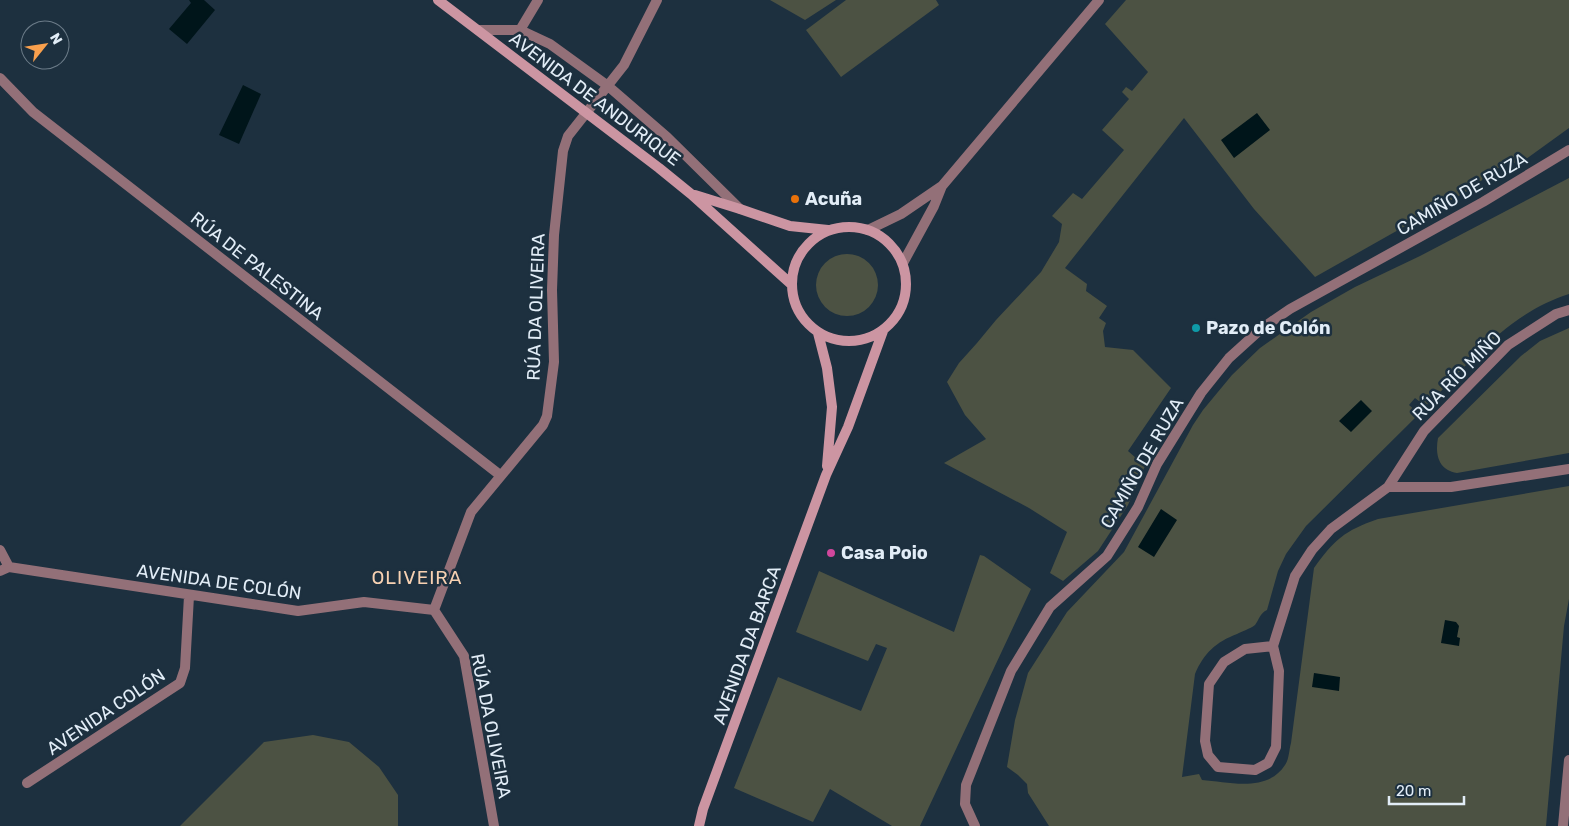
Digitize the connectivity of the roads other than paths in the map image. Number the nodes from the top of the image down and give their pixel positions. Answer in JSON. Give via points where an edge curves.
{"nodes":[{"id":1,"x":438,"y":0,"type":"edge"},
{"id":2,"x":538,"y":0,"type":"edge"},
{"id":3,"x":657,"y":0,"type":"edge"},
{"id":4,"x":1099,"y":0,"type":"edge"},
{"id":5,"x":478,"y":30,"type":"junction"},
{"id":6,"x":520,"y":30,"type":"junction"},
{"id":7,"x":0,"y":78,"type":"edge"},
{"id":8,"x":608,"y":86,"type":"junction"},
{"id":9,"x":588,"y":113,"type":"junction"},
{"id":10,"x":1569,"y":150,"type":"edge"},
{"id":11,"x":942,"y":186,"type":"junction"},
{"id":12,"x":691,"y":194,"type":"junction"},
{"id":13,"x":740,"y":208,"type":"junction"},
{"id":14,"x":829,"y":230,"type":"junction"},
{"id":15,"x":868,"y":230,"type":"junction"},
{"id":16,"x":903,"y":263,"type":"junction"},
{"id":17,"x":791,"y":284,"type":"junction"},
{"id":18,"x":1569,"y":310,"type":"edge"},
{"id":19,"x":883,"y":331,"type":"junction"},
{"id":20,"x":818,"y":333,"type":"junction"},
{"id":21,"x":1569,"y":469,"type":"edge"},
{"id":22,"x":500,"y":474,"type":"junction"},
{"id":23,"x":826,"y":475,"type":"junction"},
{"id":24,"x":1388,"y":487,"type":"junction"},
{"id":25,"x":0,"y":550,"type":"edge"},
{"id":26,"x":4,"y":569,"type":"edge"},
{"id":27,"x":189,"y":596,"type":"junction"},
{"id":28,"x":434,"y":610,"type":"junction"},
{"id":29,"x":1273,"y":646,"type":"junction"},
{"id":30,"x":1569,"y":760,"type":"edge"},
{"id":31,"x":27,"y":783,"type":"dead end"},
{"id":32,"x":494,"y":826,"type":"edge"},
{"id":33,"x":699,"y":826,"type":"edge"},
{"id":34,"x":975,"y":826,"type":"edge"},
{"id":35,"x":1563,"y":826,"type":"edge"}],
"edges":[{"from":1,"to":5,"type":"main road","name":"AVENIDA DE ANDURIQUE"},
{"from":2,"to":6,"type":"street"},
{"from":3,"to":8,"type":"street","name":"RÚA DA OLIVEIRA","via":[[624,65]]},
{"from":4,"to":11,"type":"street"},
{"from":5,"to":6,"type":"street","name":"AVENIDA DE ANDURIQUE"},
{"from":5,"to":9,"type":"main road","name":"AVENIDA DE ANDURIQUE"},
{"from":6,"to":8,"type":"street","name":"AVENIDA DE ANDURIQUE","via":[[550,44]]},
{"from":7,"to":22,"type":"street","name":"RÚA DE PALESTINA","via":[[33,112]]},
{"from":8,"to":9,"type":"street","name":"RÚA DA OLIVEIRA"},
{"from":8,"to":13,"type":"street","name":"AVENIDA DE ANDURIQUE"},
{"from":9,"to":12,"type":"main road","name":"AVENIDA DE ANDURIQUE"},
{"from":9,"to":22,"type":"street","name":"RÚA DA OLIVEIRA","via":[[568,136],[563,151],[554,235],[554,362],[547,416],[543,425]]},
{"from":10,"to":34,"type":"street","name":"CAMIÑO DE RUZA","via":[[1484,202],[1290,309],[1261,329],[1229,358],[1201,393],[1156,464],[1138,507],[1107,556],[1050,607],[1011,671],[966,785],[966,804]]},
{"from":11,"to":15,"type":"street","via":[[901,214]]},
{"from":11,"to":16,"type":"street"},
{"from":12,"to":13,"type":"main road"},
{"from":12,"to":17,"type":"main road","name":"AVENIDA DE ANDURIQUE"},
{"from":13,"to":14,"type":"main road","via":[[790,226]]},
{"from":14,"to":15,"type":"main road","via":[[849,227]]},
{"from":14,"to":17,"type":"main road","via":[[806,246],[793,270]]},
{"from":15,"to":16,"type":"main road","via":[[889,243]]},
{"from":16,"to":19,"type":"main road","via":[[906,293],[898,314]]},
{"from":17,"to":20,"type":"main road","via":[[799,312]]},
{"from":18,"to":24,"type":"street","name":"RÚA RÍO MIÑO","via":[[1556,314],[1508,345],[1424,431]]},
{"from":19,"to":20,"type":"main road","via":[[865,340],[844,342]]},
{"from":19,"to":23,"type":"main road","via":[[848,427]]},
{"from":20,"to":23,"type":"main road","via":[[832,408]]},
{"from":21,"to":24,"type":"street","via":[[1451,487]]},
{"from":22,"to":28,"type":"street","name":"RÚA DA OLIVEIRA","via":[[471,512]]},
{"from":23,"to":33,"type":"main road","name":"AVENIDA DA BARCA"},
{"from":24,"to":29,"type":"street","via":[[1331,529],[1312,550],[1295,576]]},
{"from":25,"to":26,"type":"street"},
{"from":26,"to":27,"type":"street","name":"AVENIDA DE COLÓN"},
{"from":27,"to":28,"type":"street","name":"AVENIDA DE COLÓN","via":[[298,611],[364,602]]},
{"from":27,"to":31,"type":"street","name":"AVENIDA COLÓN","via":[[185,668],[180,683]]},
{"from":28,"to":32,"type":"street","name":"RÚA DA OLIVEIRA","via":[[464,656]]},
{"from":29,"to":29,"type":"street","via":[[1279,671],[1276,747],[1268,762],[1255,770],[1218,767],[1208,755],[1205,741],[1209,684],[1224,662],[1245,649]]},
{"from":30,"to":35,"type":"street"}]}
